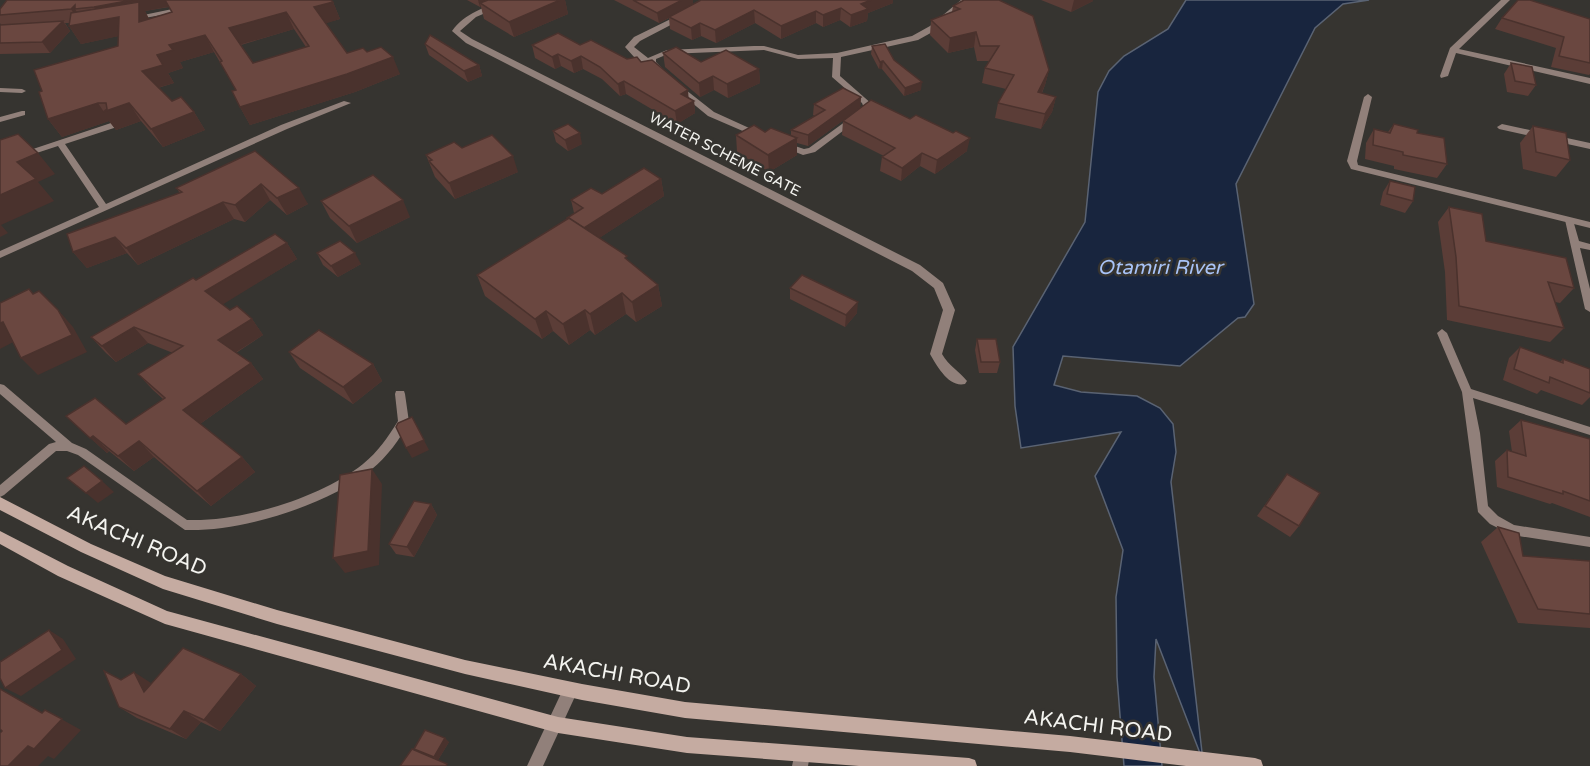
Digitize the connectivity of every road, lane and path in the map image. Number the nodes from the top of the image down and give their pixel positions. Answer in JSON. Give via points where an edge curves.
{"nodes":[{"id":1,"x":512,"y":0,"type":"edge"},
{"id":2,"x":966,"y":0,"type":"edge"},
{"id":3,"x":1506,"y":0,"type":"edge"},
{"id":4,"x":200,"y":6,"type":"edge"},
{"id":5,"x":692,"y":11,"type":"edge"},
{"id":6,"x":124,"y":20,"type":"edge"},
{"id":7,"x":1453,"y":51,"type":"junction"},
{"id":8,"x":837,"y":55,"type":"junction"},
{"id":9,"x":652,"y":63,"type":"junction"},
{"id":10,"x":1444,"y":76,"type":"dead end"},
{"id":11,"x":1590,"y":81,"type":"edge"},
{"id":12,"x":0,"y":90,"type":"edge"},
{"id":13,"x":22,"y":91,"type":"dead end"},
{"id":14,"x":1368,"y":97,"type":"dead end"},
{"id":15,"x":347,"y":103,"type":"dead end"},
{"id":16,"x":22,"y":113,"type":"dead end"},
{"id":17,"x":0,"y":120,"type":"edge"},
{"id":18,"x":114,"y":125,"type":"dead end"},
{"id":19,"x":1502,"y":127,"type":"dead end"},
{"id":20,"x":60,"y":143,"type":"junction"},
{"id":21,"x":1590,"y":146,"type":"edge"},
{"id":22,"x":0,"y":163,"type":"edge"},
{"id":23,"x":104,"y":207,"type":"junction"},
{"id":24,"x":1569,"y":220,"type":"junction"},
{"id":25,"x":1590,"y":225,"type":"edge"},
{"id":26,"x":1574,"y":243,"type":"junction"},
{"id":27,"x":1590,"y":247,"type":"edge"},
{"id":28,"x":0,"y":255,"type":"edge"},
{"id":29,"x":1590,"y":309,"type":"edge"},
{"id":30,"x":1442,"y":333,"type":"dead end"},
{"id":31,"x":961,"y":381,"type":"dead end"},
{"id":32,"x":0,"y":388,"type":"edge"},
{"id":33,"x":1467,"y":392,"type":"junction"},
{"id":34,"x":400,"y":394,"type":"dead end"},
{"id":35,"x":1590,"y":430,"type":"edge"},
{"id":36,"x":68,"y":446,"type":"junction"},
{"id":37,"x":0,"y":492,"type":"edge"},
{"id":38,"x":0,"y":503,"type":"edge"},
{"id":39,"x":0,"y":537,"type":"edge"},
{"id":40,"x":1590,"y":542,"type":"edge"},
{"id":41,"x":570,"y":690,"type":"junction"},
{"id":42,"x":554,"y":724,"type":"junction"},
{"id":43,"x":801,"y":760,"type":"edge"},
{"id":44,"x":535,"y":766,"type":"edge"},
{"id":45,"x":969,"y":766,"type":"edge"},
{"id":46,"x":1255,"y":766,"type":"edge"}],
"edges":[{"from":1,"to":31,"type":"street","name":"WATER SCHEME GATE","via":[[462,22],[456,32],[916,268],[939,286],[949,310],[936,354],[944,368]]},
{"from":2,"to":8,"type":"street","via":[[915,38]]},
{"from":3,"to":7,"type":"street"},
{"from":4,"to":6,"type":"street"},
{"from":5,"to":9,"type":"street","via":[[632,43],[632,51]]},
{"from":7,"to":10,"type":"street"},
{"from":7,"to":11,"type":"street"},
{"from":8,"to":9,"type":"street","via":[[798,57],[764,48],[667,52],[652,58]]},
{"from":8,"to":9,"type":"street","via":[[836,77],[866,101],[868,110],[812,150],[803,152],[711,114]]},
{"from":12,"to":13,"type":"lane"},
{"from":14,"to":24,"type":"street","via":[[1352,161],[1354,167]]},
{"from":15,"to":23,"type":"lane","via":[[284,126]]},
{"from":16,"to":17,"type":"lane"},
{"from":18,"to":20,"type":"lane"},
{"from":19,"to":21,"type":"street"},
{"from":20,"to":22,"type":"lane"},
{"from":20,"to":23,"type":"lane"},
{"from":23,"to":28,"type":"lane"},
{"from":24,"to":25,"type":"street"},
{"from":24,"to":26,"type":"lane"},
{"from":26,"to":27,"type":"lane"},
{"from":26,"to":29,"type":"lane"},
{"from":30,"to":33,"type":"lane"},
{"from":32,"to":36,"type":"lane"},
{"from":33,"to":35,"type":"lane"},
{"from":33,"to":40,"type":"lane","via":[[1482,508],[1512,530]]},
{"from":34,"to":36,"type":"lane","via":[[404,422],[366,468],[337,486],[302,500],[220,526],[185,525]]},
{"from":36,"to":37,"type":"lane","via":[[53,447]]},
{"from":38,"to":41,"type":"main road","name":"AKACHI ROAD","via":[[163,582],[277,617]]},
{"from":39,"to":42,"type":"main road","via":[[165,618]]},
{"from":41,"to":42,"type":"street"},
{"from":41,"to":46,"type":"main road","name":"AKACHI ROAD","via":[[685,710],[1071,744]]},
{"from":42,"to":43,"type":"main road"},
{"from":42,"to":44,"type":"street"},
{"from":43,"to":45,"type":"main road"}]}
